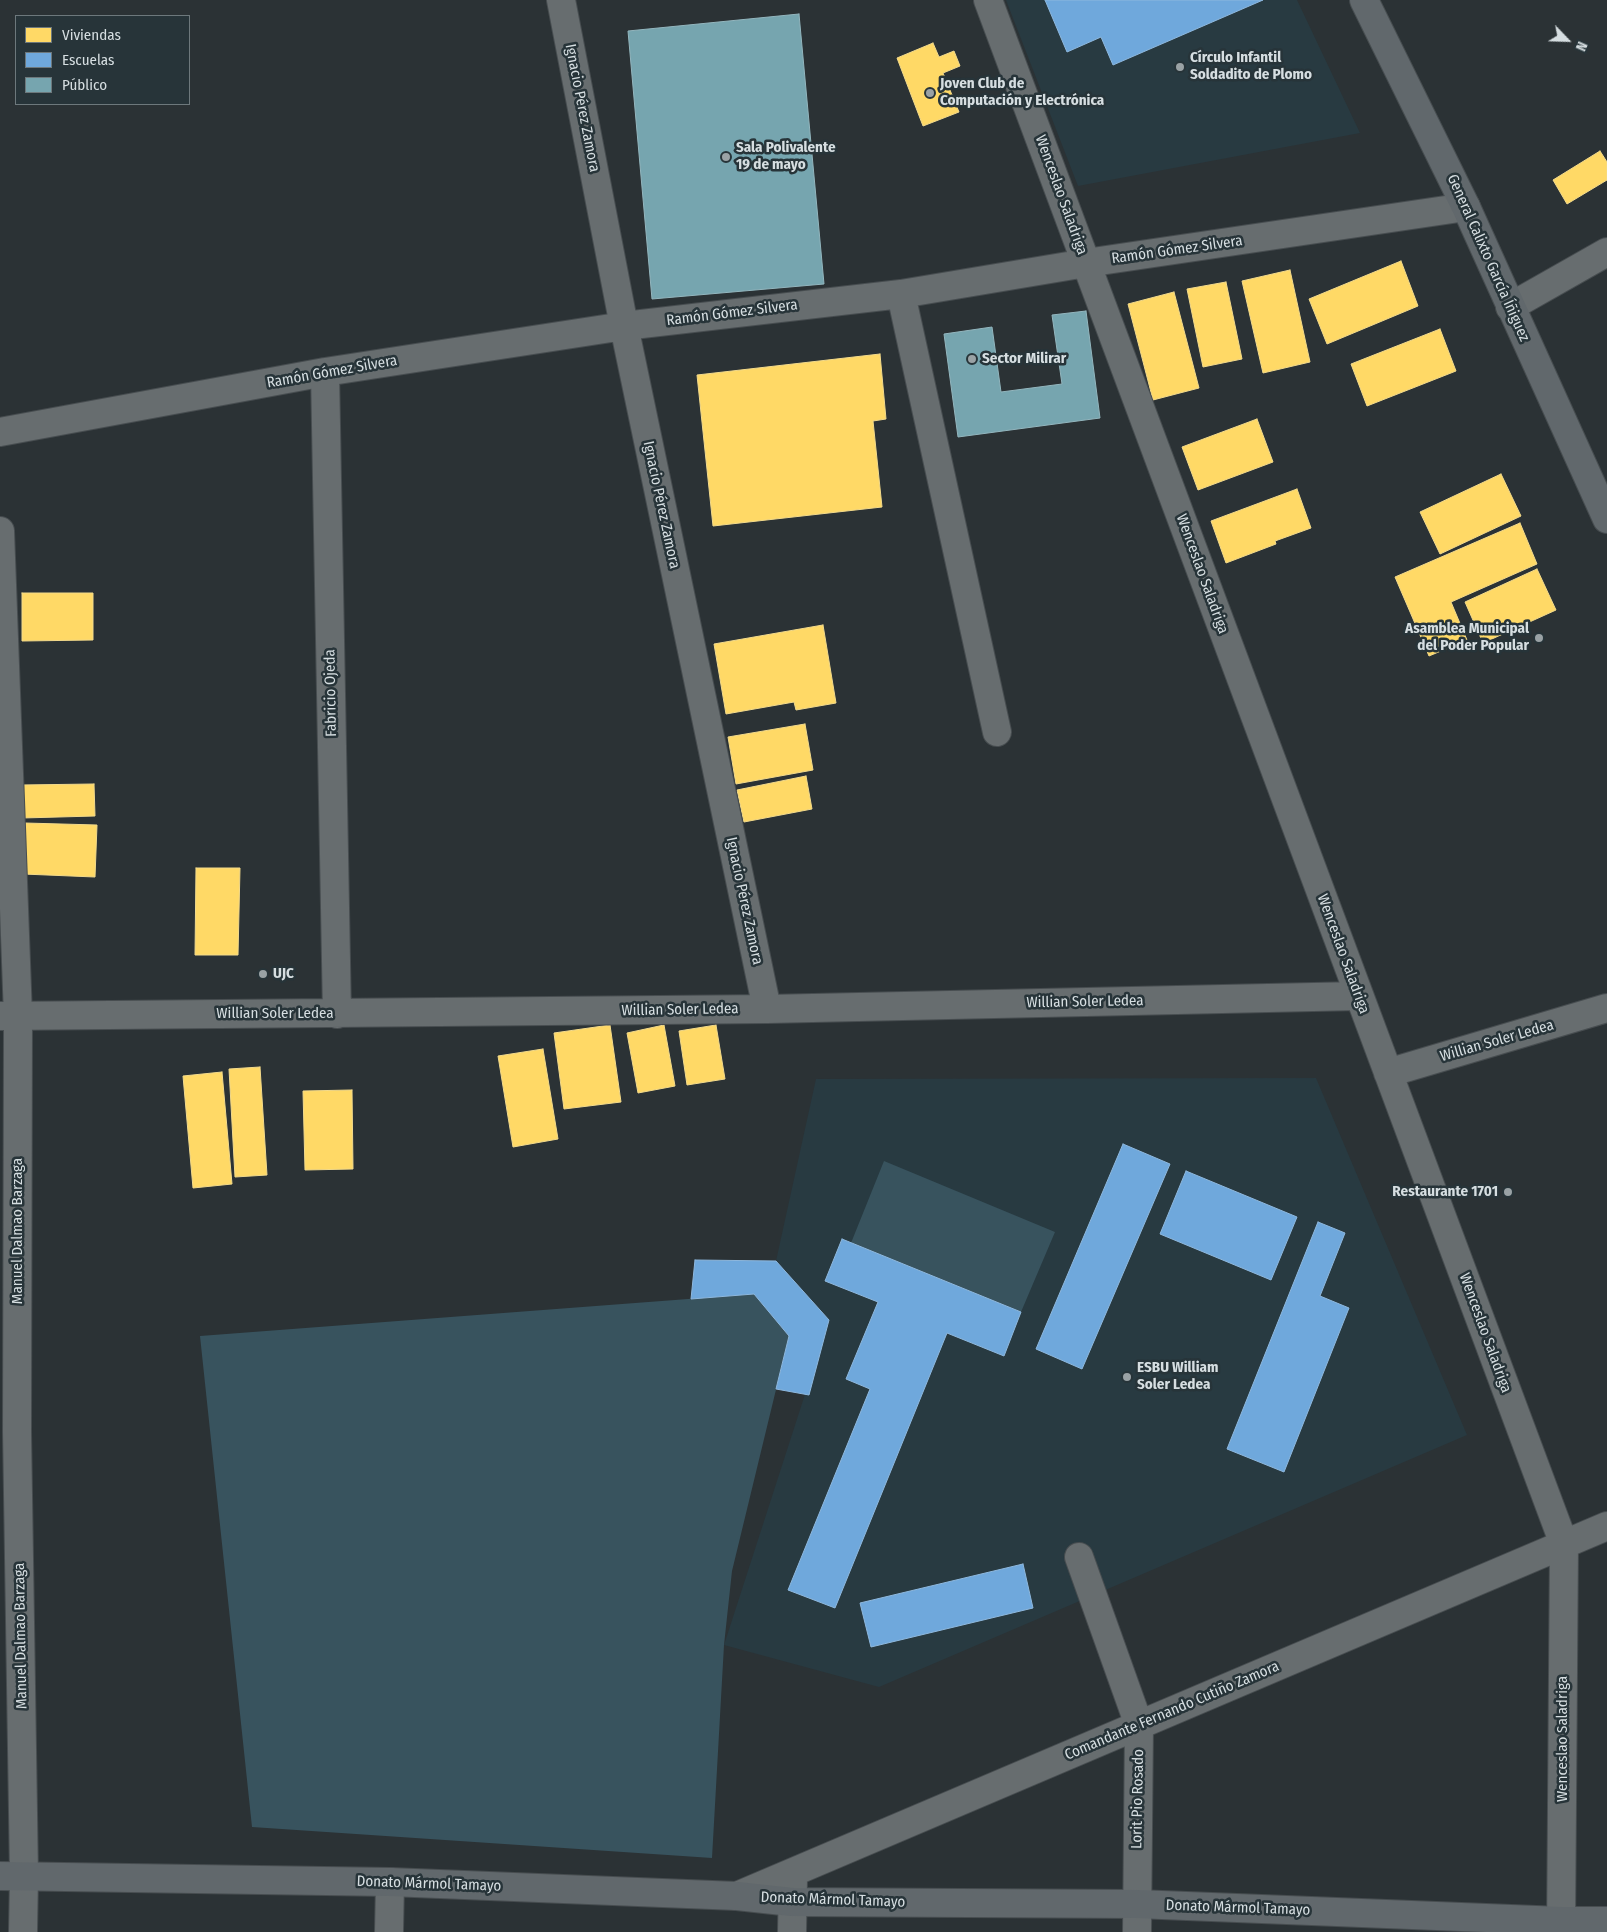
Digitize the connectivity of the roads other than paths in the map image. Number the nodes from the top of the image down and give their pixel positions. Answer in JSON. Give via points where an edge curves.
{"nodes":[{"id":1,"x":561,"y":0,"type":"edge"},
{"id":2,"x":988,"y":0,"type":"edge"},
{"id":3,"x":1364,"y":0,"type":"edge"},
{"id":4,"x":1466,"y":207,"type":"junction"},
{"id":5,"x":1607,"y":252,"type":"edge"},
{"id":6,"x":1086,"y":263,"type":"junction"},
{"id":7,"x":901,"y":294,"type":"junction"},
{"id":8,"x":1510,"y":307,"type":"junction"},
{"id":9,"x":624,"y":326,"type":"junction"},
{"id":10,"x":325,"y":372,"type":"junction"},
{"id":11,"x":0,"y":432,"type":"edge"},
{"id":12,"x":1607,"y":519,"type":"edge"},
{"id":13,"x":0,"y":531,"type":"edge"},
{"id":14,"x":997,"y":732,"type":"dead end"},
{"id":15,"x":1359,"y":996,"type":"junction"},
{"id":16,"x":767,"y":1008,"type":"junction"},
{"id":17,"x":1607,"y":1008,"type":"edge"},
{"id":18,"x":337,"y":1014,"type":"junction"},
{"id":19,"x":9,"y":1016,"type":"edge"},
{"id":20,"x":1388,"y":1073,"type":"junction"},
{"id":21,"x":9,"y":1431,"type":"edge"},
{"id":22,"x":1607,"y":1526,"type":"edge"},
{"id":23,"x":1564,"y":1544,"type":"junction"},
{"id":24,"x":1078,"y":1556,"type":"dead end"},
{"id":25,"x":1139,"y":1725,"type":"junction"},
{"id":26,"x":793,"y":1872,"type":"junction"},
{"id":27,"x":12,"y":1876,"type":"edge"},
{"id":28,"x":390,"y":1882,"type":"junction"},
{"id":29,"x":737,"y":1896,"type":"junction"},
{"id":30,"x":792,"y":1902,"type":"junction"},
{"id":31,"x":1137,"y":1904,"type":"junction"},
{"id":32,"x":1607,"y":1922,"type":"edge"},
{"id":33,"x":1561,"y":1927,"type":"edge"},
{"id":34,"x":22,"y":1932,"type":"edge"},
{"id":35,"x":389,"y":1932,"type":"edge"},
{"id":36,"x":792,"y":1932,"type":"edge"},
{"id":37,"x":1137,"y":1932,"type":"edge"}],
"edges":[{"from":1,"to":9,"type":"street","name":"Ignacio Pérez Zamora"},
{"from":2,"to":6,"type":"street","name":"Wenceslao Saladriga"},
{"from":3,"to":4,"type":"main road","name":"General Calixto García Íñiguez"},
{"from":4,"to":6,"type":"street","name":"Ramón Gómez Silvera"},
{"from":4,"to":8,"type":"main road","name":"General Calixto García Íñiguez"},
{"from":5,"to":8,"type":"street"},
{"from":6,"to":7,"type":"street","name":"Ramón Gómez Silvera"},
{"from":6,"to":15,"type":"street","name":"Wenceslao Saladriga"},
{"from":7,"to":9,"type":"street","name":"Ramón Gómez Silvera"},
{"from":7,"to":14,"type":"street"},
{"from":8,"to":12,"type":"main road","name":"General Calixto García Íñiguez"},
{"from":9,"to":10,"type":"street","name":"Ramón Gómez Silvera"},
{"from":9,"to":16,"type":"street","name":"Ignacio Pérez Zamora"},
{"from":10,"to":11,"type":"street","name":"Ramón Gómez Silvera"},
{"from":10,"to":18,"type":"street","name":"Fabricio Ojeda"},
{"from":13,"to":19,"type":"street","name":"Manuel Dalmao Barzaga"},
{"from":15,"to":16,"type":"street","name":"Willian Soler Ledea"},
{"from":15,"to":20,"type":"street","name":"Wenceslao Saladriga"},
{"from":16,"to":18,"type":"street","name":"Willian Soler Ledea"},
{"from":17,"to":20,"type":"street","name":"Willian Soler Ledea"},
{"from":18,"to":19,"type":"street","name":"Willian Soler Ledea"},
{"from":19,"to":21,"type":"street","name":"Manuel Dalmao Barzaga"},
{"from":20,"to":23,"type":"street","name":"Wenceslao Saladriga"},
{"from":21,"to":27,"type":"street","name":"Manuel Dalmao Barzaga"},
{"from":22,"to":23,"type":"street","name":"Comandante Fernando Cutiño Zamora"},
{"from":23,"to":25,"type":"street","name":"Comandante Fernando Cutiño Zamora"},
{"from":23,"to":33,"type":"street","name":"Wenceslao Saladriga"},
{"from":24,"to":25,"type":"street","name":"Lorit Pio Rosado"},
{"from":25,"to":26,"type":"street","name":"Comandante Fernando Cutiño Zamora"},
{"from":25,"to":31,"type":"street","name":"Lorit Pio Rosado"},
{"from":26,"to":29,"type":"street","name":"Comandante Fernando Cutiño Zamora"},
{"from":26,"to":30,"type":"street"},
{"from":27,"to":28,"type":"main road","name":"Donato Mármol Tamayo"},
{"from":27,"to":34,"type":"street","name":"Manuel Dalmao Barzaga"},
{"from":28,"to":29,"type":"main road","name":"Donato Mármol Tamayo"},
{"from":28,"to":35,"type":"street"},
{"from":29,"to":30,"type":"main road","name":"Donato Mármol Tamayo"},
{"from":30,"to":31,"type":"main road","name":"Donato Mármol Tamayo"},
{"from":30,"to":36,"type":"street"},
{"from":31,"to":33,"type":"main road","name":"Donato Mármol Tamayo"},
{"from":31,"to":37,"type":"street","name":"Lorit Pio Rosado"},
{"from":32,"to":33,"type":"main road","name":"Donato Mármol Tamayo"}]}
